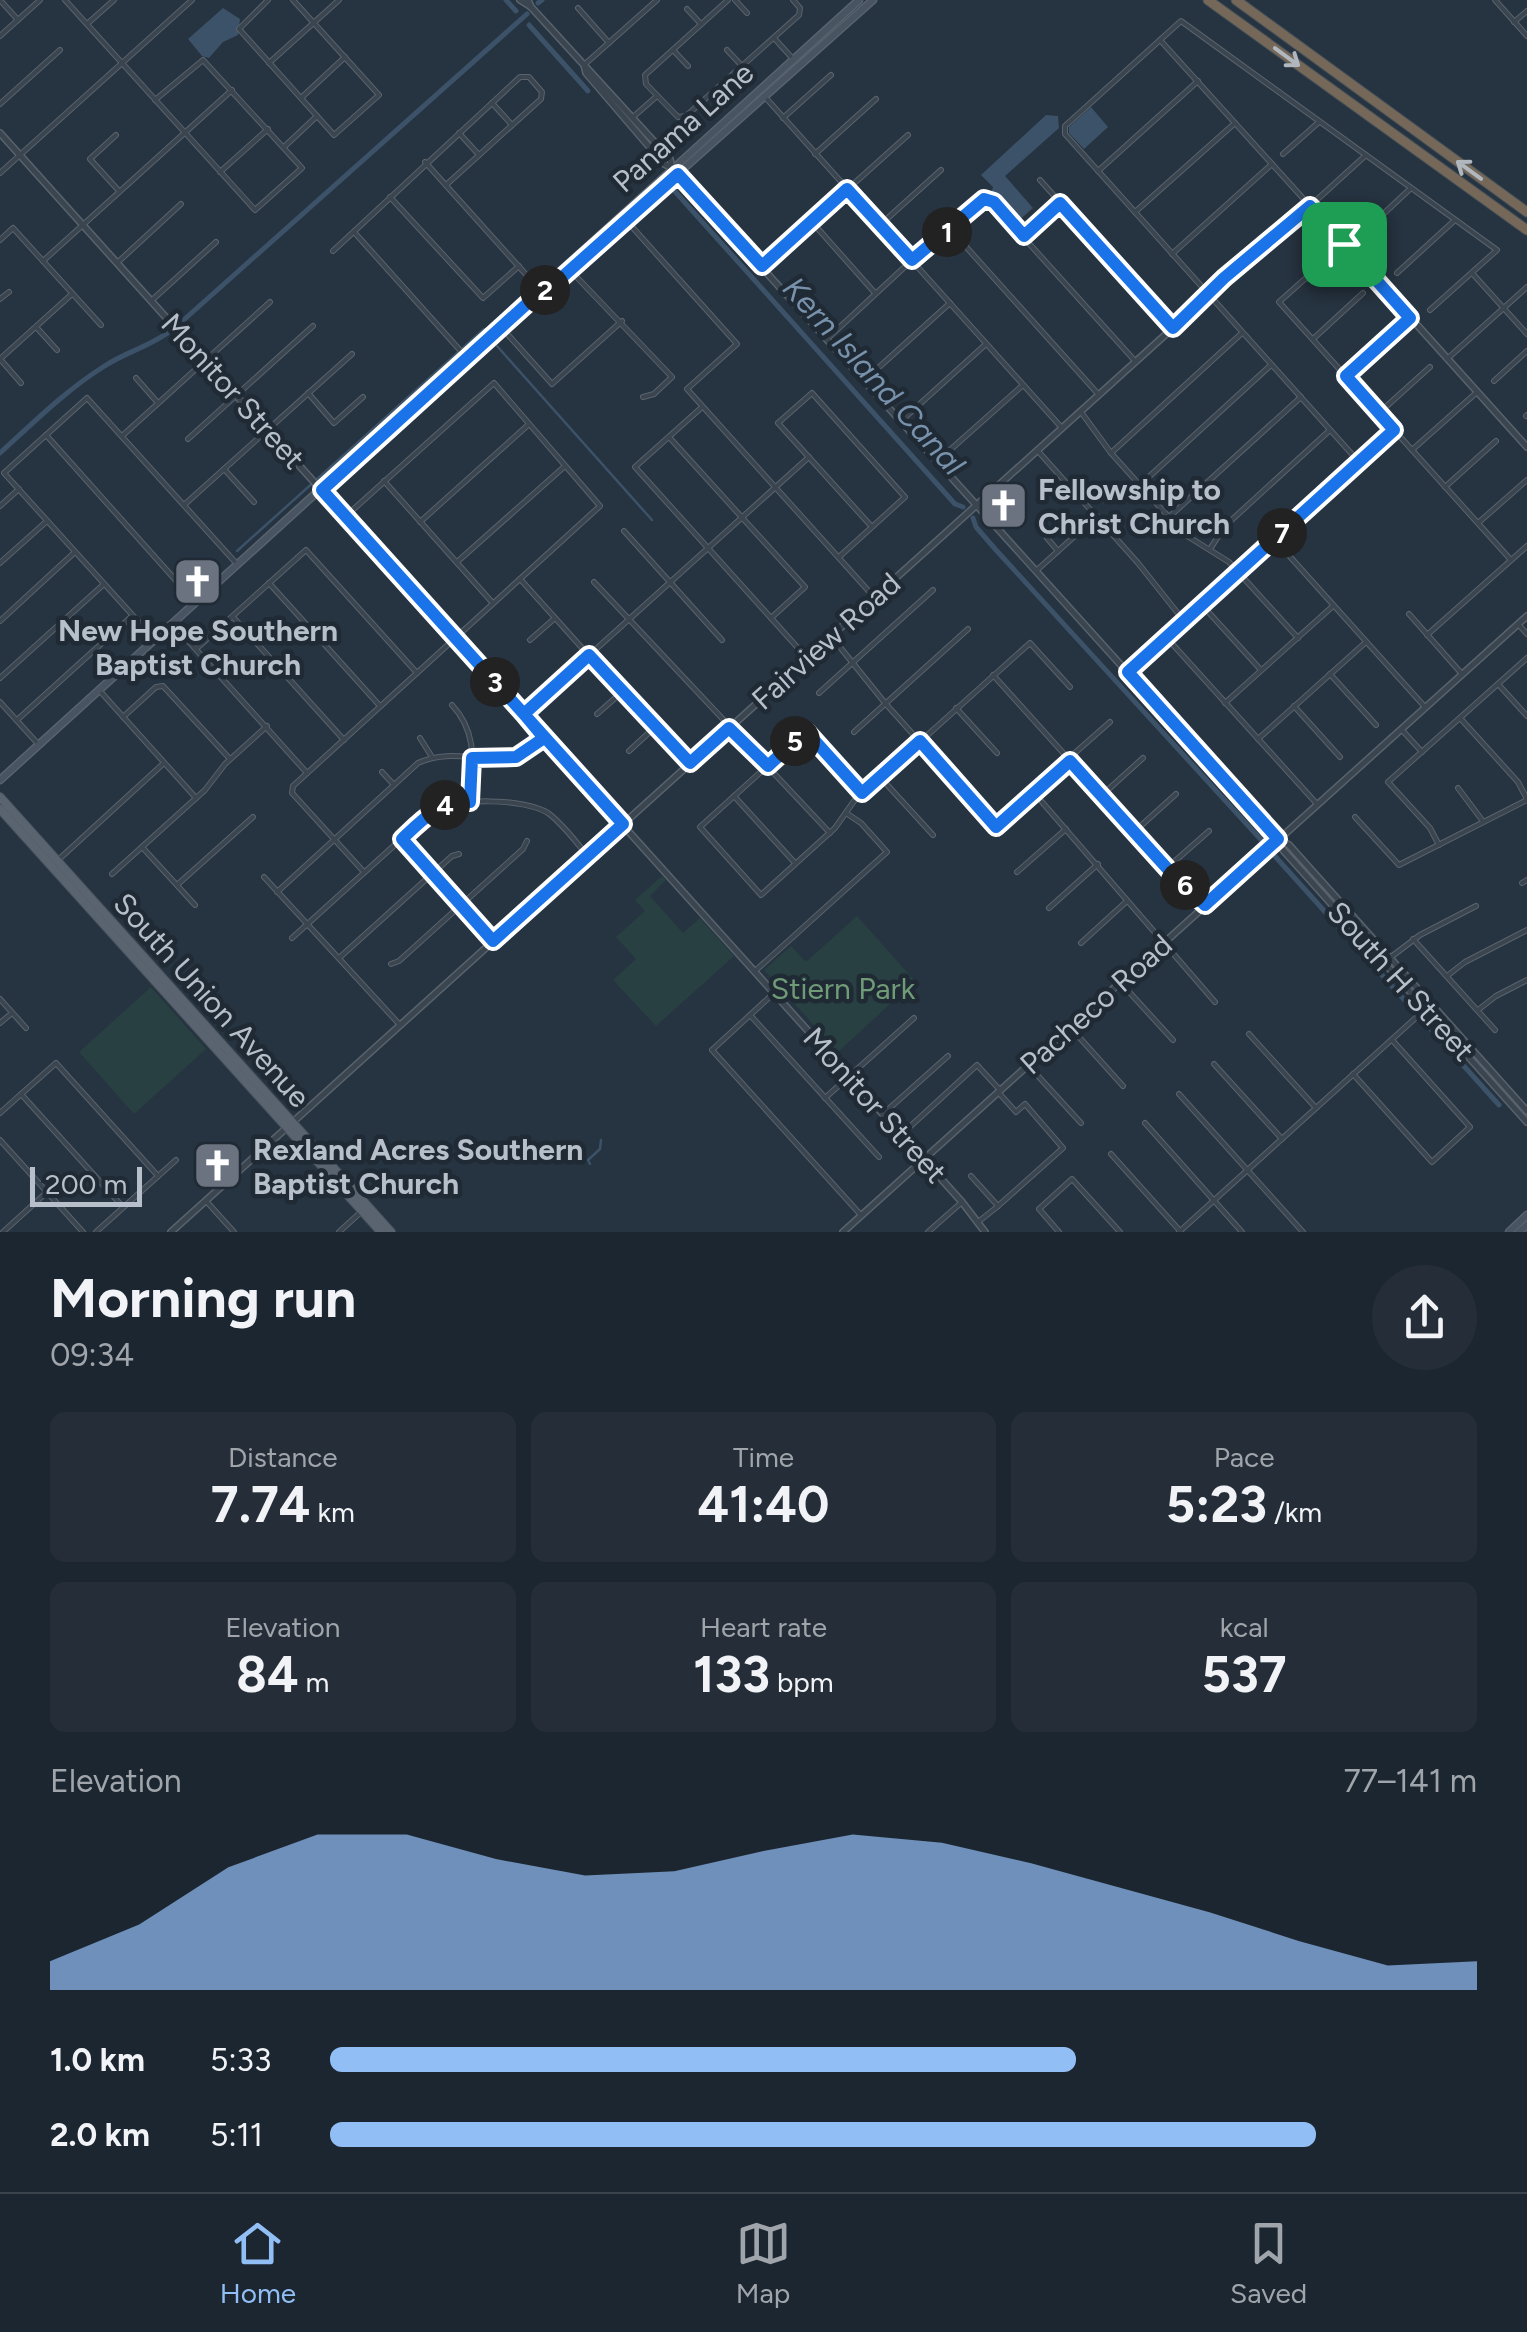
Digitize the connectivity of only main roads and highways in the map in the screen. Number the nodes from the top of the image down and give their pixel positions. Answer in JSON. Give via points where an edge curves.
{"nodes":[{"id":1,"x":862,"y":0,"type":"edge"},
{"id":2,"x":873,"y":0,"type":"edge"},
{"id":3,"x":1208,"y":0,"type":"edge"},
{"id":4,"x":1236,"y":0,"type":"edge"},
{"id":5,"x":850,"y":20,"type":"junction"},
{"id":6,"x":793,"y":59,"type":"junction"},
{"id":7,"x":786,"y":76,"type":"junction"},
{"id":8,"x":771,"y":78,"type":"junction"},
{"id":9,"x":764,"y":96,"type":"junction"},
{"id":10,"x":675,"y":170,"type":"junction"},
{"id":11,"x":1527,"y":212,"type":"edge"},
{"id":12,"x":1527,"y":230,"type":"edge"},
{"id":13,"x":0,"y":780,"type":"edge"},
{"id":14,"x":0,"y":802,"type":"edge"},
{"id":15,"x":115,"y":937,"type":"junction"},
{"id":16,"x":146,"y":960,"type":"junction"},
{"id":17,"x":147,"y":972,"type":"junction"},
{"id":18,"x":174,"y":991,"type":"junction"},
{"id":19,"x":290,"y":1125,"type":"junction"},
{"id":20,"x":363,"y":1207,"type":"junction"},
{"id":21,"x":1527,"y":1215,"type":"edge"},
{"id":22,"x":1527,"y":1225,"type":"edge"},
{"id":23,"x":381,"y":1232,"type":"edge"},
{"id":24,"x":390,"y":1232,"type":"edge"},
{"id":25,"x":1509,"y":1232,"type":"edge"},
{"id":26,"x":1519,"y":1232,"type":"edge"}],
"edges":[{"from":1,"to":5,"type":"main road"},
{"from":1,"to":6,"type":"main road","name":"Panama Lane"},
{"from":2,"to":5,"type":"main road","name":"Panama Lane"},
{"from":3,"to":12,"type":"highway","one_way":true},
{"from":11,"to":4,"type":"highway","one_way":true},
{"from":5,"to":7,"type":"main road","name":"Panama Lane"},
{"from":6,"to":7,"type":"main road"},
{"from":6,"to":8,"type":"main road","name":"Panama Lane"},
{"from":7,"to":9,"type":"main road","name":"Panama Lane"},
{"from":8,"to":9,"type":"main road"},
{"from":8,"to":10,"type":"main road","name":"Panama Lane"},
{"from":9,"to":10,"type":"main road","name":"Panama Lane"},
{"from":10,"to":13,"type":"main road","name":"Panama Lane"},
{"from":14,"to":15,"type":"main road","name":"South Union Avenue"},
{"from":14,"to":16,"type":"main road","name":"South Union Avenue"},
{"from":15,"to":16,"type":"main road"},
{"from":15,"to":17,"type":"main road","name":"South Union Avenue"},
{"from":16,"to":18,"type":"main road","name":"South Union Avenue"},
{"from":17,"to":18,"type":"main road"},
{"from":17,"to":19,"type":"main road","name":"South Union Avenue"},
{"from":18,"to":19,"type":"main road","name":"South Union Avenue"},
{"from":19,"to":20,"type":"main road","name":"South Union Avenue"},
{"from":19,"to":20,"type":"main road","name":"South Union Avenue"},
{"from":20,"to":23,"type":"main road","name":"South Union Avenue"},
{"from":20,"to":24,"type":"main road","name":"South Union Avenue"},
{"from":21,"to":25,"type":"main road"},
{"from":22,"to":26,"type":"main road"}]}
